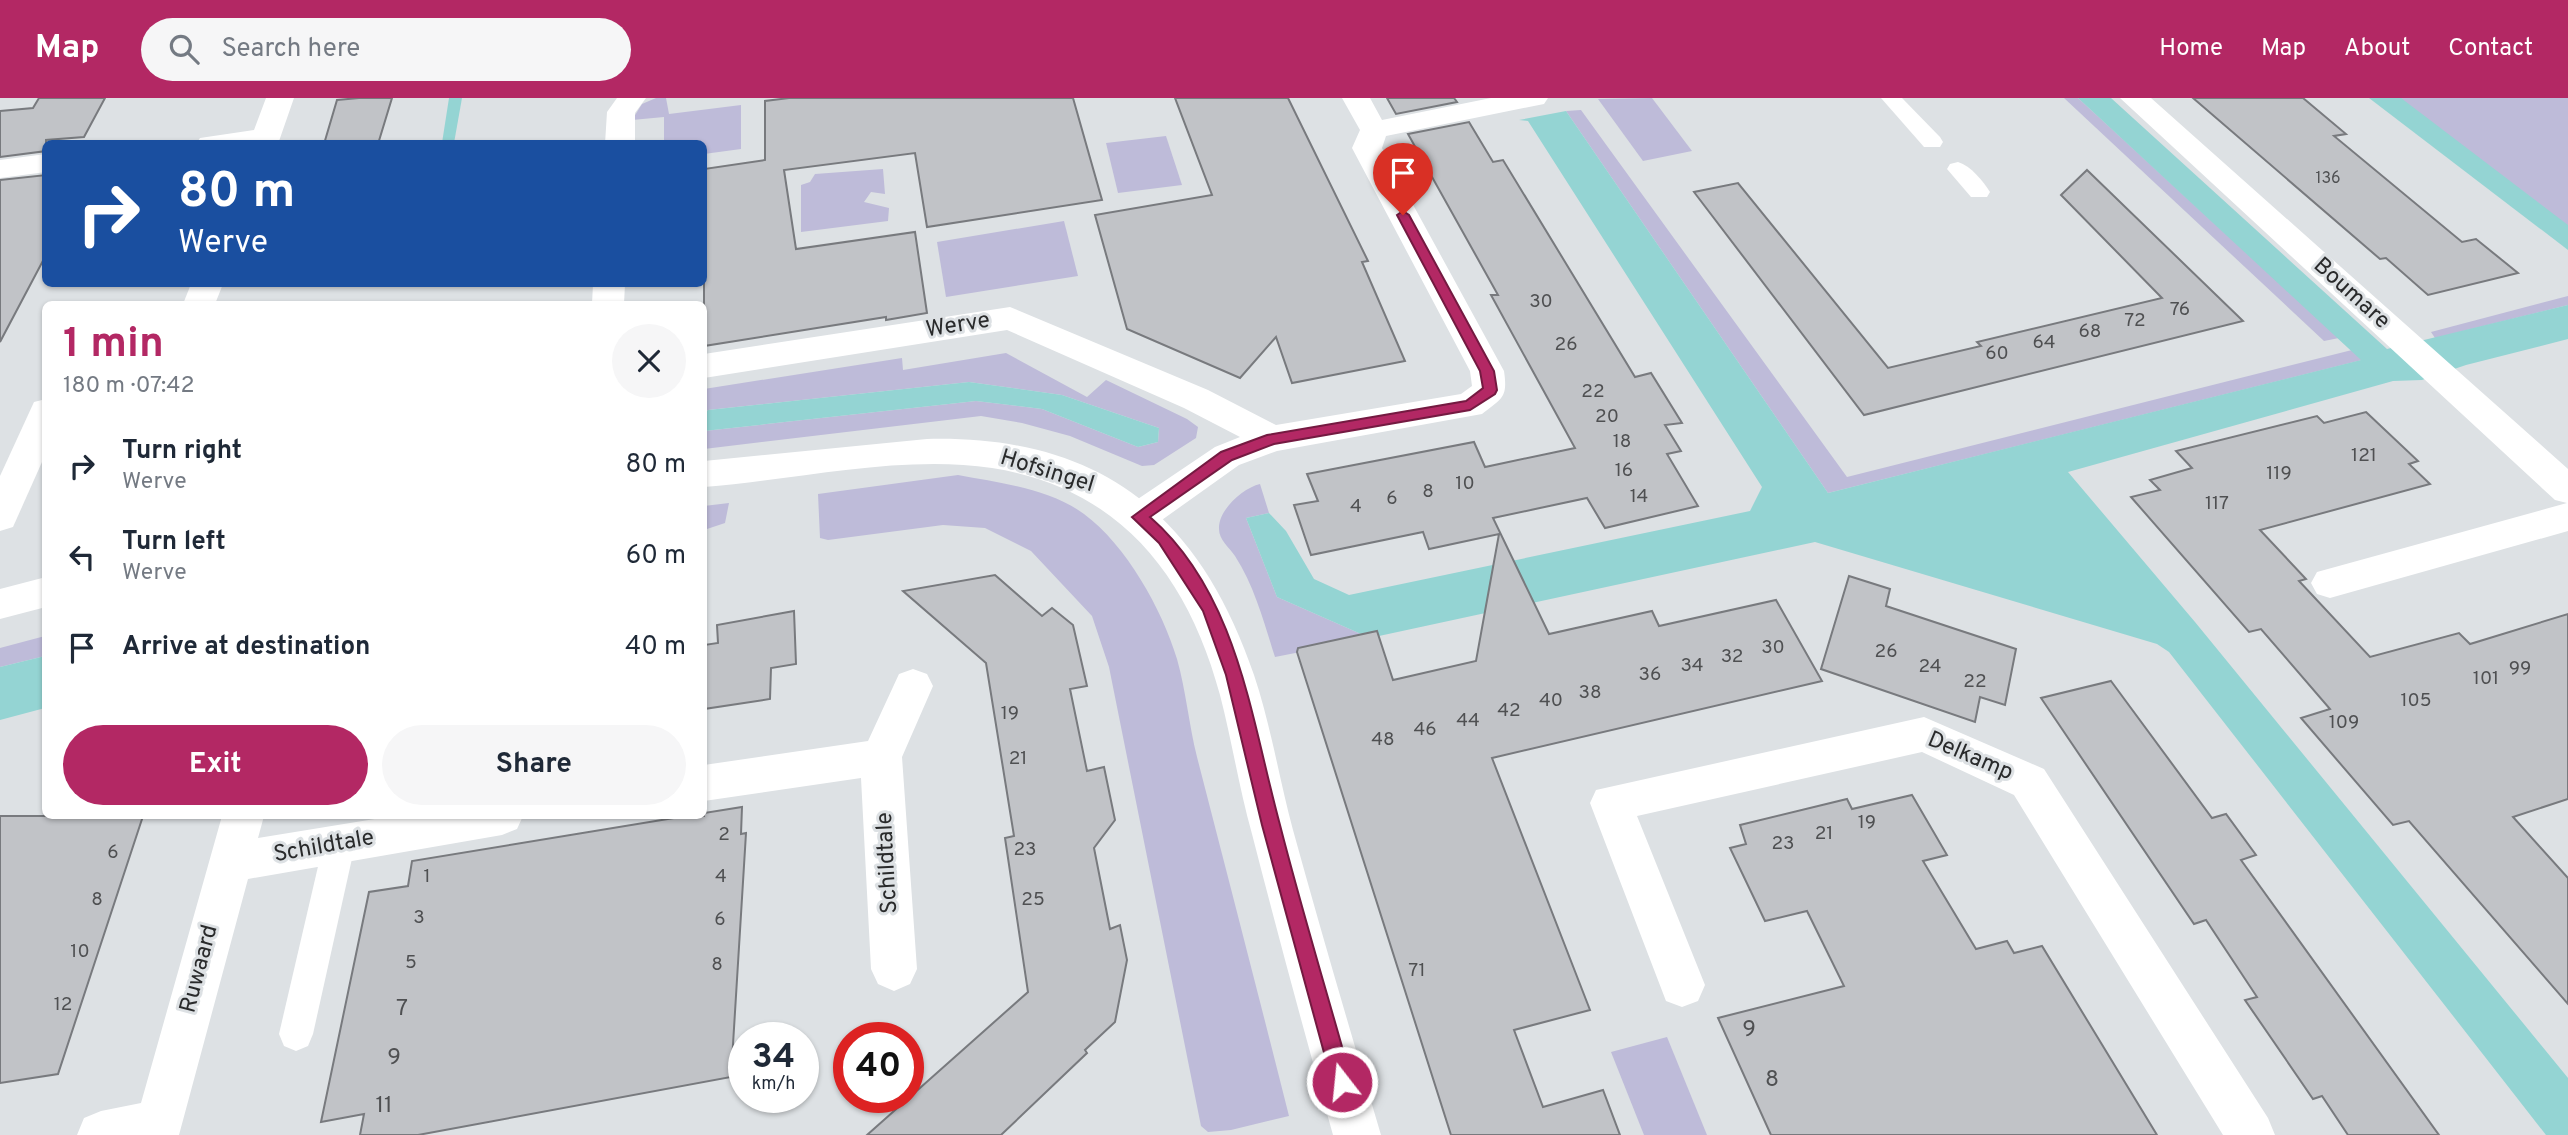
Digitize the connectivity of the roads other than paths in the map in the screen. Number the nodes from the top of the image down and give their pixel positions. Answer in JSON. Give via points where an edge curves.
{"nodes":[{"id":1,"x":280,"y":98,"type":"edge"},
{"id":2,"x":632,"y":98,"type":"edge"},
{"id":3,"x":1356,"y":98,"type":"edge"},
{"id":4,"x":1534,"y":98,"type":"edge"},
{"id":5,"x":1891,"y":98,"type":"edge"},
{"id":6,"x":2134,"y":98,"type":"edge"},
{"id":7,"x":1374,"y":131,"type":"junction"},
{"id":8,"x":264,"y":140,"type":"edge"},
{"id":9,"x":620,"y":140,"type":"edge"},
{"id":10,"x":1932,"y":142,"type":"dead end"},
{"id":11,"x":42,"y":164,"type":"edge"},
{"id":12,"x":0,"y":169,"type":"edge"},
{"id":13,"x":1958,"y":169,"type":"dead end"},
{"id":14,"x":1979,"y":192,"type":"dead end"},
{"id":15,"x":707,"y":366,"type":"edge"},
{"id":16,"x":42,"y":420,"type":"edge"},
{"id":17,"x":1272,"y":439,"type":"junction"},
{"id":18,"x":707,"y":474,"type":"edge"},
{"id":19,"x":2568,"y":490,"type":"edge"},
{"id":20,"x":0,"y":517,"type":"edge"},
{"id":21,"x":1139,"y":517,"type":"junction"},
{"id":22,"x":2568,"y":517,"type":"edge"},
{"id":23,"x":2330,"y":583,"type":"dead end"},
{"id":24,"x":42,"y":594,"type":"edge"},
{"id":25,"x":0,"y":604,"type":"edge"},
{"id":26,"x":913,"y":686,"type":"dead end"},
{"id":27,"x":881,"y":757,"type":"junction"},
{"id":28,"x":707,"y":783,"type":"edge"},
{"id":29,"x":242,"y":819,"type":"edge"},
{"id":30,"x":485,"y":819,"type":"edge"},
{"id":31,"x":339,"y":845,"type":"junction"},
{"id":32,"x":228,"y":863,"type":"junction"},
{"id":33,"x":894,"y":969,"type":"dead end"},
{"id":34,"x":1682,"y":985,"type":"dead end"},
{"id":35,"x":296,"y":1034,"type":"dead end"},
{"id":36,"x":101,"y":1135,"type":"edge"},
{"id":37,"x":1357,"y":1135,"type":"edge"},
{"id":38,"x":2251,"y":1135,"type":"edge"}],
"edges":[{"from":1,"to":8,"type":"street"},
{"from":2,"to":9,"type":"street","via":[[621,112]]},
{"from":3,"to":7,"type":"street"},
{"from":4,"to":7,"type":"street"},
{"from":5,"to":10,"type":"lane"},
{"from":6,"to":19,"type":"street","name":"Boumare"},
{"from":7,"to":17,"type":"street","via":[[1367,148],[1487,371],[1490,390],[1470,405]]},
{"from":11,"to":12,"type":"street"},
{"from":13,"to":14,"type":"lane"},
{"from":15,"to":17,"type":"street","name":"Werve","via":[[1010,318],[1196,399]]},
{"from":16,"to":20,"type":"street"},
{"from":17,"to":21,"type":"street","via":[[1227,456]]},
{"from":18,"to":21,"type":"street","name":"Hofsingel","via":[[898,454],[947,451],[994,455],[1069,475],[1105,491]]},
{"from":21,"to":37,"type":"street","name":"Hofsingel","via":[[1164,539],[1210,609],[1234,675]]},
{"from":22,"to":23,"type":"street"},
{"from":24,"to":25,"type":"street"},
{"from":26,"to":27,"type":"street","name":"Schildtale"},
{"from":27,"to":28,"type":"street"},
{"from":27,"to":33,"type":"street","name":"Schildtale"},
{"from":29,"to":32,"type":"street","name":"Ruwaard"},
{"from":30,"to":31,"type":"street","name":"Schildtale"},
{"from":31,"to":32,"type":"street","name":"Schildtale"},
{"from":31,"to":35,"type":"lane"},
{"from":32,"to":36,"type":"street","name":"Ruwaard","via":[[159,1124]]},
{"from":34,"to":38,"type":"street","name":"Delkamp","via":[[1611,803],[1924,734],[2029,782]]}]}
